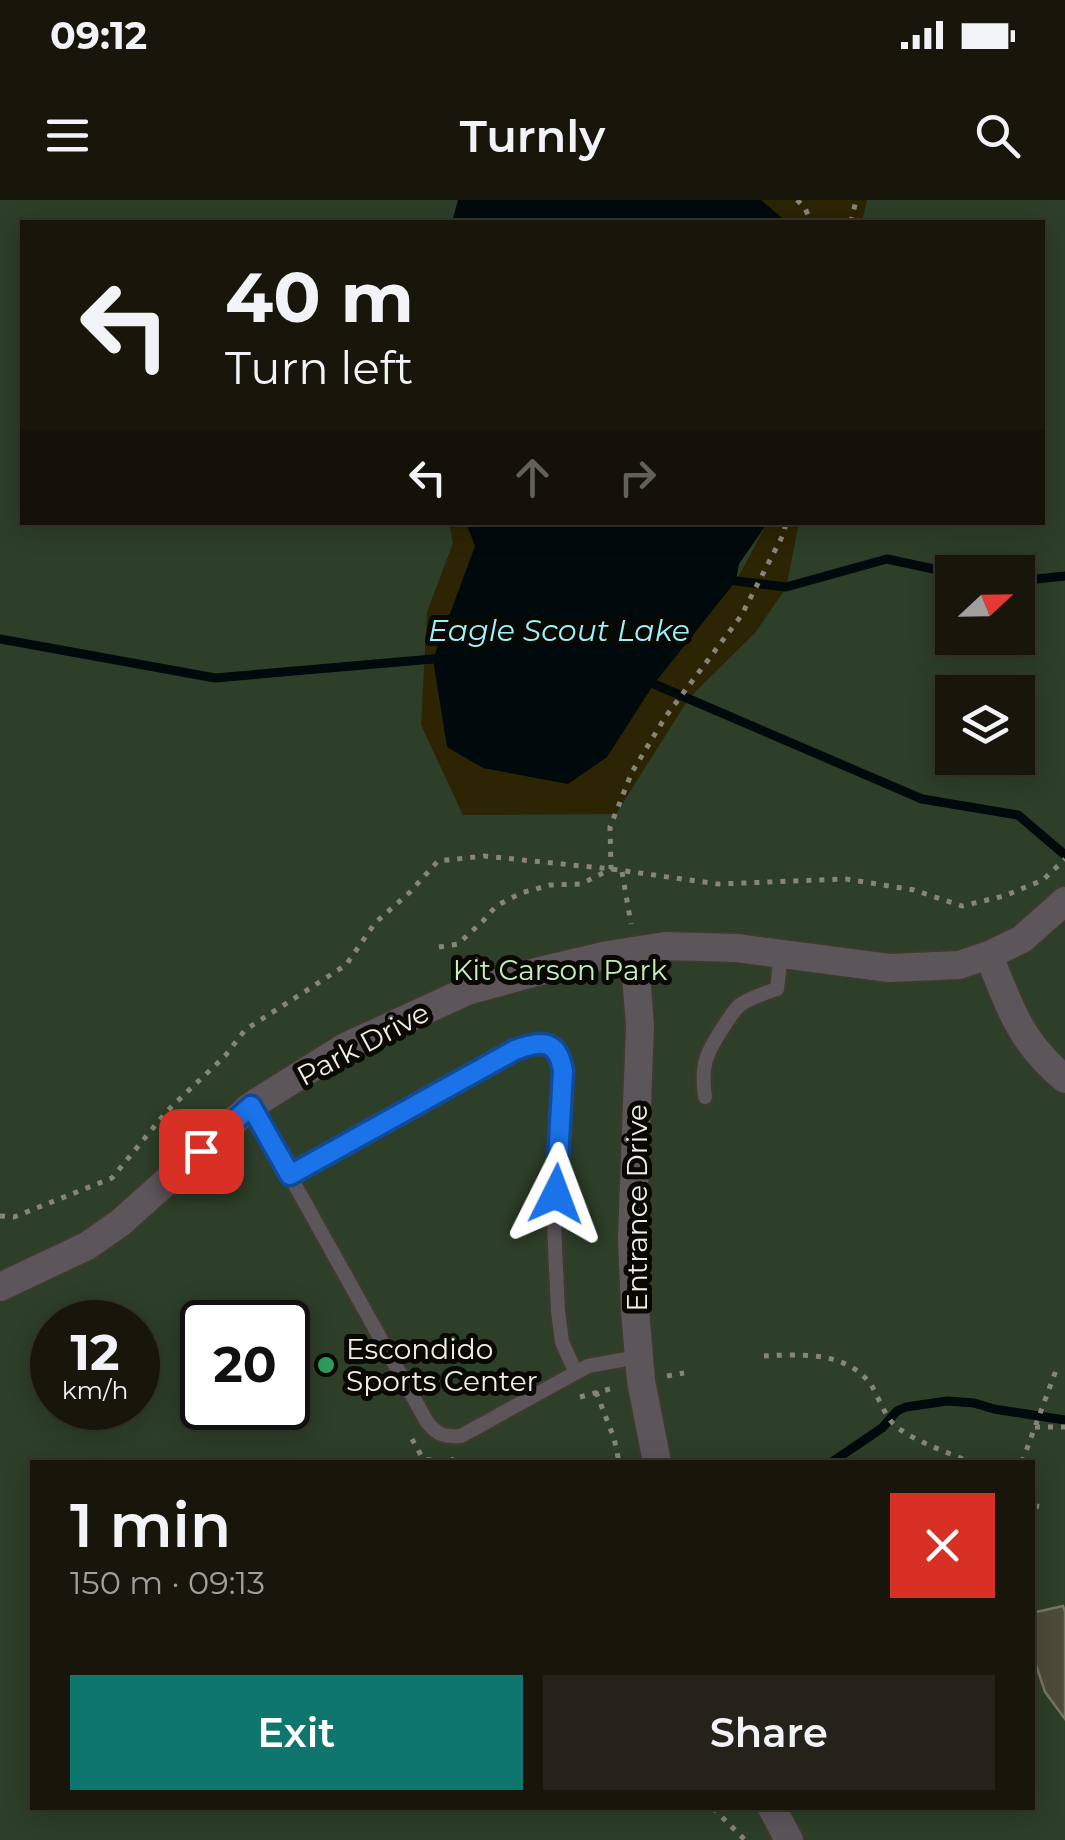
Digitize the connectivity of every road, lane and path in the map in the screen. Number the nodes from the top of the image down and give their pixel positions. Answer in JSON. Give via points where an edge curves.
{"nodes":[{"id":1,"x":785,"y":525,"type":"edge"},
{"id":2,"x":1065,"y":859,"type":"edge"},
{"id":3,"x":1056,"y":870,"type":"dead end"},
{"id":4,"x":622,"y":872,"type":"dead end"},
{"id":5,"x":1065,"y":900,"type":"edge"},
{"id":6,"x":439,"y":946,"type":"dead end"},
{"id":7,"x":634,"y":951,"type":"junction"},
{"id":8,"x":782,"y":952,"type":"junction"},
{"id":9,"x":989,"y":956,"type":"junction"},
{"id":10,"x":1065,"y":1078,"type":"edge"},
{"id":11,"x":705,"y":1097,"type":"dead end"},
{"id":12,"x":251,"y":1106,"type":"junction"},
{"id":13,"x":290,"y":1175,"type":"junction"},
{"id":14,"x":0,"y":1288,"type":"edge"},
{"id":15,"x":764,"y":1356,"type":"dead end"},
{"id":16,"x":1058,"y":1365,"type":"dead end"},
{"id":17,"x":640,"y":1369,"type":"junction"},
{"id":18,"x":576,"y":1373,"type":"junction"},
{"id":19,"x":684,"y":1373,"type":"dead end"},
{"id":20,"x":596,"y":1392,"type":"junction"},
{"id":21,"x":574,"y":1398,"type":"dead end"},
{"id":22,"x":1065,"y":1427,"type":"edge"},
{"id":23,"x":1035,"y":1428,"type":"junction"},
{"id":24,"x":408,"y":1432,"type":"dead end"},
{"id":25,"x":464,"y":1455,"type":"dead end"},
{"id":26,"x":431,"y":1460,"type":"edge"},
{"id":27,"x":451,"y":1460,"type":"edge"},
{"id":28,"x":619,"y":1460,"type":"edge"},
{"id":29,"x":657,"y":1460,"type":"edge"},
{"id":30,"x":966,"y":1460,"type":"edge"},
{"id":31,"x":1023,"y":1460,"type":"edge"},
{"id":32,"x":714,"y":1810,"type":"edge"},
{"id":33,"x":773,"y":1810,"type":"edge"},
{"id":34,"x":745,"y":1840,"type":"edge"},
{"id":35,"x":790,"y":1840,"type":"edge"}],
"edges":[{"from":1,"to":6,"type":"path","via":[[742,616],[632,772],[610,827],[612,869],[581,884],[521,894],[496,906],[458,944]]},
{"from":2,"to":3,"type":"path"},
{"from":4,"to":7,"type":"path"},
{"from":5,"to":9,"type":"street","name":"Park Drive","via":[[1022,939]]},
{"from":7,"to":8,"type":"street","name":"Park Drive","via":[[665,946]]},
{"from":7,"to":12,"type":"street","name":"Park Drive","via":[[467,991],[345,1047]]},
{"from":7,"to":17,"type":"street","name":"Entrance Drive","via":[[640,1025],[632,1238]]},
{"from":8,"to":9,"type":"street","name":"Park Drive","via":[[889,968],[959,965]]},
{"from":8,"to":11,"type":"lane","via":[[777,988],[736,1009],[710,1046]]},
{"from":9,"to":10,"type":"street","via":[[1031,1046]]},
{"from":12,"to":13,"type":"lane"},
{"from":12,"to":14,"type":"street","name":"Park Drive","via":[[120,1223]]},
{"from":13,"to":18,"type":"lane","via":[[435,1432],[460,1436]]},
{"from":13,"to":18,"type":"lane","via":[[515,1050],[543,1043],[554,1048],[563,1071],[554,1225],[558,1311]]},
{"from":15,"to":30,"type":"path","via":[[828,1357],[850,1367],[868,1381],[900,1430]]},
{"from":16,"to":23,"type":"path"},
{"from":17,"to":18,"type":"lane","via":[[602,1362]]},
{"from":17,"to":19,"type":"path"},
{"from":17,"to":20,"type":"path"},
{"from":17,"to":29,"type":"street","name":"Entrance Drive"},
{"from":20,"to":21,"type":"path"},
{"from":20,"to":28,"type":"path"},
{"from":22,"to":23,"type":"path"},
{"from":23,"to":31,"type":"path"},
{"from":24,"to":26,"type":"path","via":[[423,1459]]},
{"from":25,"to":27,"type":"path"},
{"from":32,"to":34,"type":"path"},
{"from":33,"to":35,"type":"street"}]}
